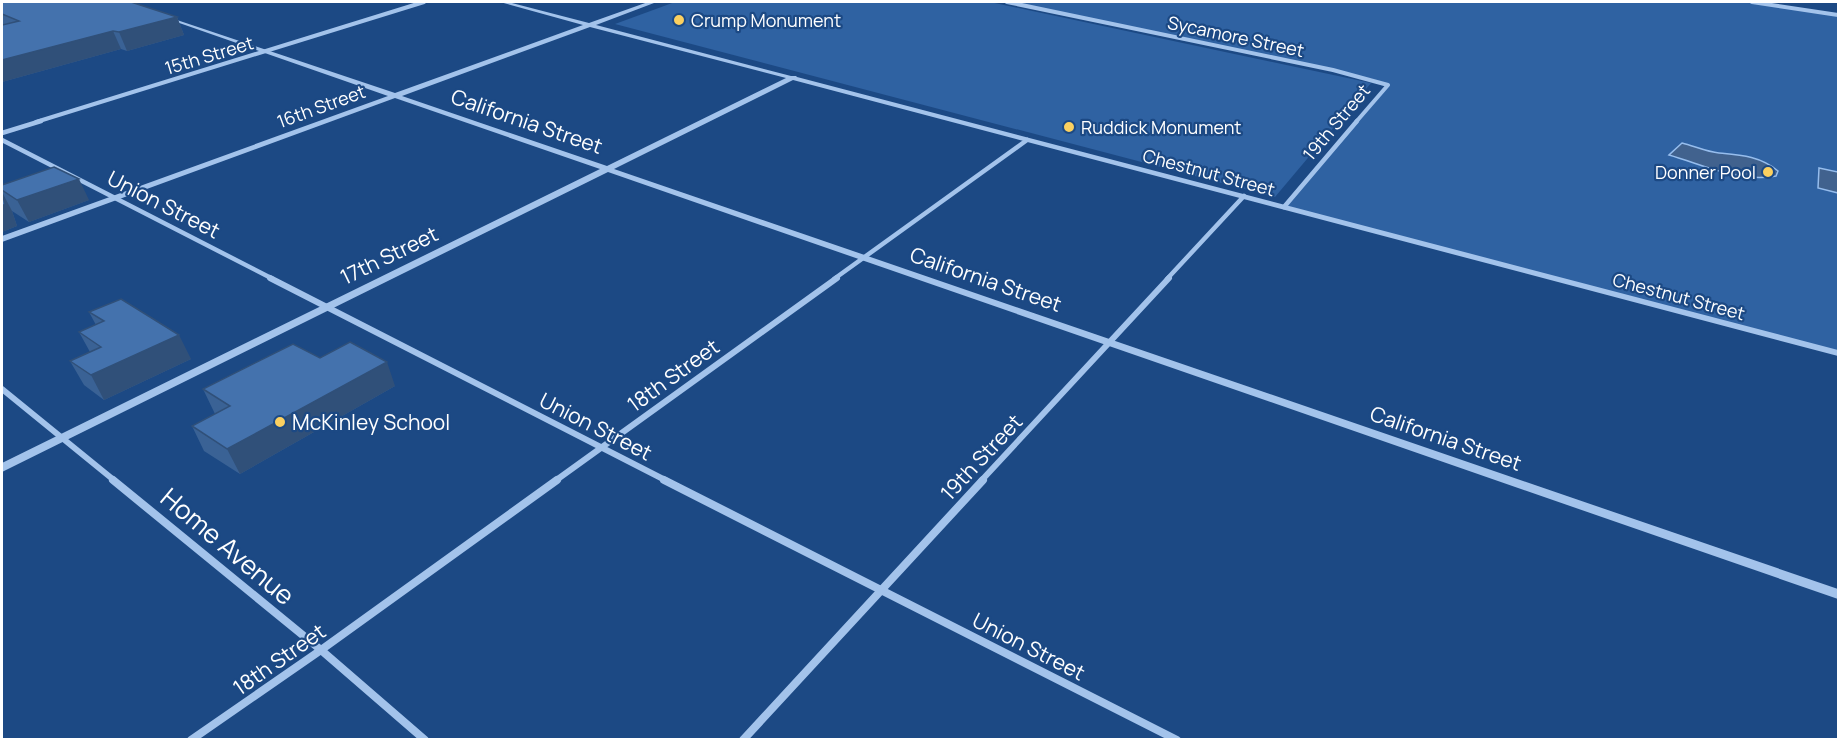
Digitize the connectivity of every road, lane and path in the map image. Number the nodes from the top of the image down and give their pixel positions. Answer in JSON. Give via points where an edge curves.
{"nodes":[{"id":1,"x":424,"y":2,"type":"edge"},
{"id":2,"x":503,"y":2,"type":"edge"},
{"id":3,"x":652,"y":2,"type":"edge"},
{"id":4,"x":1007,"y":2,"type":"edge"},
{"id":5,"x":1752,"y":2,"type":"edge"},
{"id":6,"x":155,"y":13,"type":"edge"},
{"id":7,"x":1839,"y":15,"type":"edge"},
{"id":8,"x":589,"y":24,"type":"junction"},
{"id":9,"x":265,"y":51,"type":"junction"},
{"id":10,"x":794,"y":77,"type":"junction"},
{"id":11,"x":1388,"y":85,"type":"joint"},
{"id":12,"x":393,"y":96,"type":"junction"},
{"id":13,"x":2,"y":133,"type":"edge"},
{"id":14,"x":2,"y":140,"type":"edge"},
{"id":15,"x":1028,"y":140,"type":"junction"},
{"id":16,"x":607,"y":170,"type":"junction"},
{"id":17,"x":1244,"y":196,"type":"junction"},
{"id":18,"x":115,"y":198,"type":"junction"},
{"id":19,"x":1284,"y":207,"type":"junction"},
{"id":20,"x":2,"y":239,"type":"edge"},
{"id":21,"x":864,"y":258,"type":"junction"},
{"id":22,"x":328,"y":307,"type":"junction"},
{"id":23,"x":1109,"y":342,"type":"junction"},
{"id":24,"x":1839,"y":353,"type":"edge"},
{"id":25,"x":2,"y":388,"type":"edge"},
{"id":26,"x":64,"y":438,"type":"junction"},
{"id":27,"x":600,"y":447,"type":"junction"},
{"id":28,"x":2,"y":468,"type":"edge"},
{"id":29,"x":882,"y":589,"type":"junction"},
{"id":30,"x":1839,"y":594,"type":"edge"},
{"id":31,"x":321,"y":650,"type":"junction"},
{"id":32,"x":191,"y":740,"type":"edge"},
{"id":33,"x":425,"y":740,"type":"edge"},
{"id":34,"x":743,"y":740,"type":"edge"},
{"id":35,"x":1176,"y":740,"type":"edge"}],
"edges":[{"from":1,"to":9,"type":"street","name":"15th Street"},
{"from":2,"to":8,"type":"street","name":"Chestnut Street"},
{"from":3,"to":8,"type":"street","name":"16th Street"},
{"from":4,"to":11,"type":"street","name":"Sycamore Street"},
{"from":5,"to":7,"type":"street"},
{"from":6,"to":9,"type":"street","name":"California Street"},
{"from":8,"to":10,"type":"street","name":"Chestnut Street"},
{"from":8,"to":12,"type":"street","name":"16th Street"},
{"from":9,"to":12,"type":"street","name":"California Street"},
{"from":9,"to":13,"type":"street","name":"15th Street"},
{"from":10,"to":15,"type":"street","name":"Chestnut Street"},
{"from":10,"to":16,"type":"street","name":"17th Street"},
{"from":11,"to":19,"type":"street","name":"19th Street"},
{"from":12,"to":16,"type":"street","name":"California Street"},
{"from":12,"to":18,"type":"street","name":"16th Street"},
{"from":14,"to":18,"type":"street","name":"Union Street"},
{"from":15,"to":17,"type":"street","name":"Chestnut Street"},
{"from":15,"to":21,"type":"street","name":"18th Street"},
{"from":16,"to":21,"type":"street","name":"California Street"},
{"from":16,"to":22,"type":"street","name":"17th Street"},
{"from":17,"to":19,"type":"street","name":"Chestnut Street"},
{"from":17,"to":23,"type":"street","name":"19th Street"},
{"from":18,"to":20,"type":"street","name":"16th Street"},
{"from":18,"to":22,"type":"street","name":"Union Street"},
{"from":19,"to":24,"type":"street","name":"Chestnut Street"},
{"from":21,"to":23,"type":"street","name":"California Street"},
{"from":21,"to":27,"type":"street","name":"18th Street"},
{"from":22,"to":26,"type":"street","name":"17th Street"},
{"from":22,"to":27,"type":"street","name":"Union Street"},
{"from":23,"to":29,"type":"street","name":"19th Street"},
{"from":23,"to":30,"type":"street","name":"California Street"},
{"from":25,"to":26,"type":"street","name":"Home Avenue"},
{"from":26,"to":28,"type":"street","name":"17th Street"},
{"from":26,"to":31,"type":"street","name":"Home Avenue"},
{"from":27,"to":29,"type":"street","name":"Union Street"},
{"from":27,"to":31,"type":"street","name":"18th Street"},
{"from":29,"to":34,"type":"street","name":"19th Street"},
{"from":29,"to":35,"type":"street","name":"Union Street"},
{"from":31,"to":32,"type":"street","name":"18th Street"},
{"from":31,"to":33,"type":"street","name":"Home Avenue"}]}
